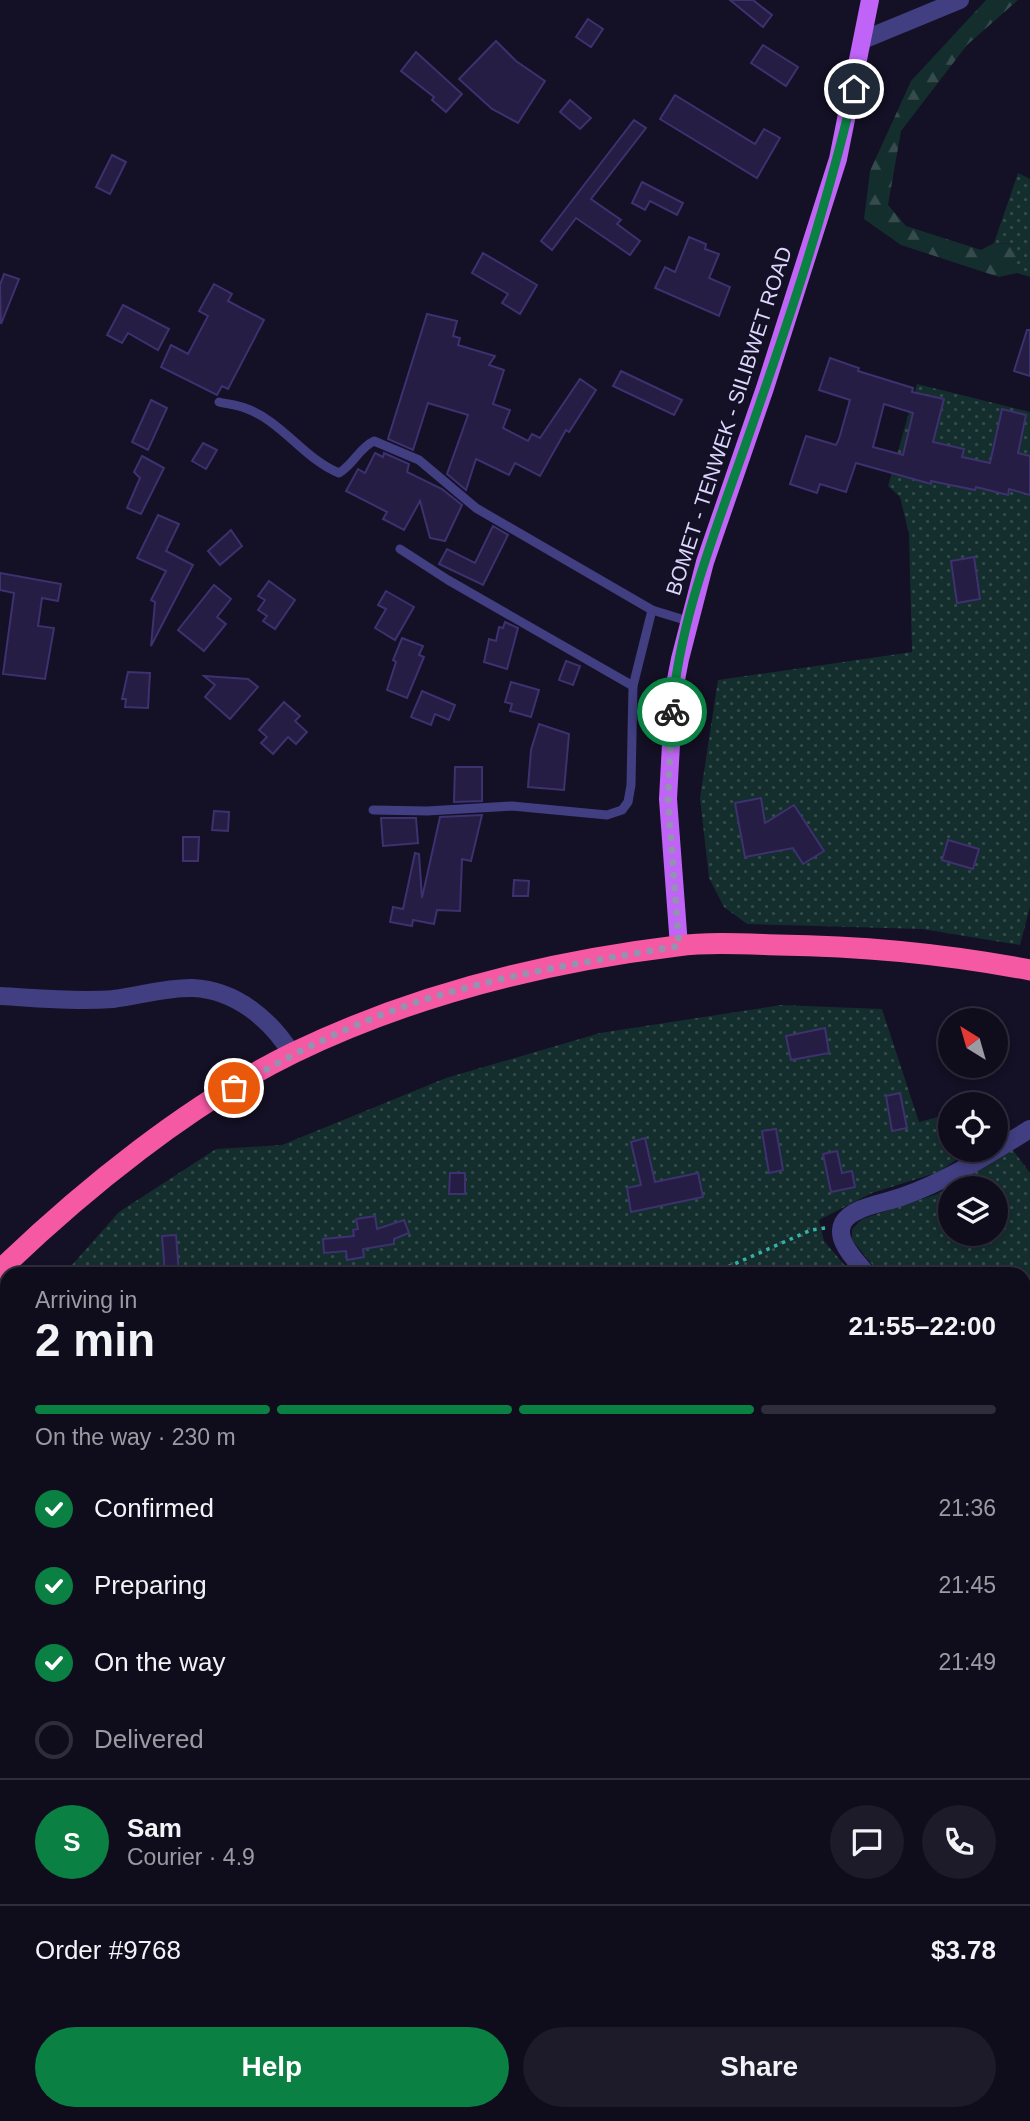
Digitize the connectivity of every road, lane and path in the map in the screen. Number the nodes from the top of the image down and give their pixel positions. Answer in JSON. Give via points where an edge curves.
{"nodes":[{"id":1,"x":870,"y":0,"type":"edge"},
{"id":2,"x":960,"y":0,"type":"edge"},
{"id":3,"x":863,"y":40,"type":"junction"},
{"id":4,"x":219,"y":402,"type":"dead end"},
{"id":5,"x":400,"y":549,"type":"dead end"},
{"id":6,"x":652,"y":610,"type":"junction"},
{"id":7,"x":688,"y":621,"type":"junction"},
{"id":8,"x":633,"y":685,"type":"junction"},
{"id":9,"x":373,"y":810,"type":"dead end"},
{"id":10,"x":679,"y":946,"type":"junction"},
{"id":11,"x":1030,"y":970,"type":"edge"},
{"id":12,"x":0,"y":996,"type":"edge"},
{"id":13,"x":292,"y":1054,"type":"junction"},
{"id":14,"x":1030,"y":1129,"type":"edge"},
{"id":15,"x":841,"y":1225,"type":"junction"},
{"id":16,"x":3,"y":1267,"type":"edge"},
{"id":17,"x":728,"y":1267,"type":"edge"},
{"id":18,"x":862,"y":1267,"type":"edge"}],
"edges":[{"from":1,"to":3,"type":"main road","name":"BOMET - TENWEK - SILIBWET ROAD"},
{"from":2,"to":3,"type":"street"},
{"from":3,"to":7,"type":"main road","name":"BOMET - TENWEK - SILIBWET ROAD","via":[[838,159]]},
{"from":4,"to":6,"type":"lane","via":[[247,408],[324,467],[340,473],[374,441],[419,460],[476,508]]},
{"from":5,"to":8,"type":"lane"},
{"from":6,"to":7,"type":"lane"},
{"from":6,"to":8,"type":"lane"},
{"from":7,"to":10,"type":"main road","name":"BOMET - TENWEK - SILIBWET ROAD","via":[[674,690],[669,754],[669,826]]},
{"from":8,"to":9,"type":"lane","via":[[631,785],[622,810],[607,815],[512,806]]},
{"from":10,"to":11,"type":"highway","via":[[881,947]]},
{"from":10,"to":13,"type":"highway","via":[[548,967],[431,997]]},
{"from":12,"to":13,"type":"street","via":[[90,999],[193,988],[216,992],[261,1015]]},
{"from":13,"to":16,"type":"highway","via":[[139,1152],[84,1193]]},
{"from":14,"to":15,"type":"street","via":[[929,1187],[858,1211]]},
{"from":15,"to":17,"type":"path","via":[[811,1230]]},
{"from":15,"to":18,"type":"street","via":[[847,1248]]}]}
